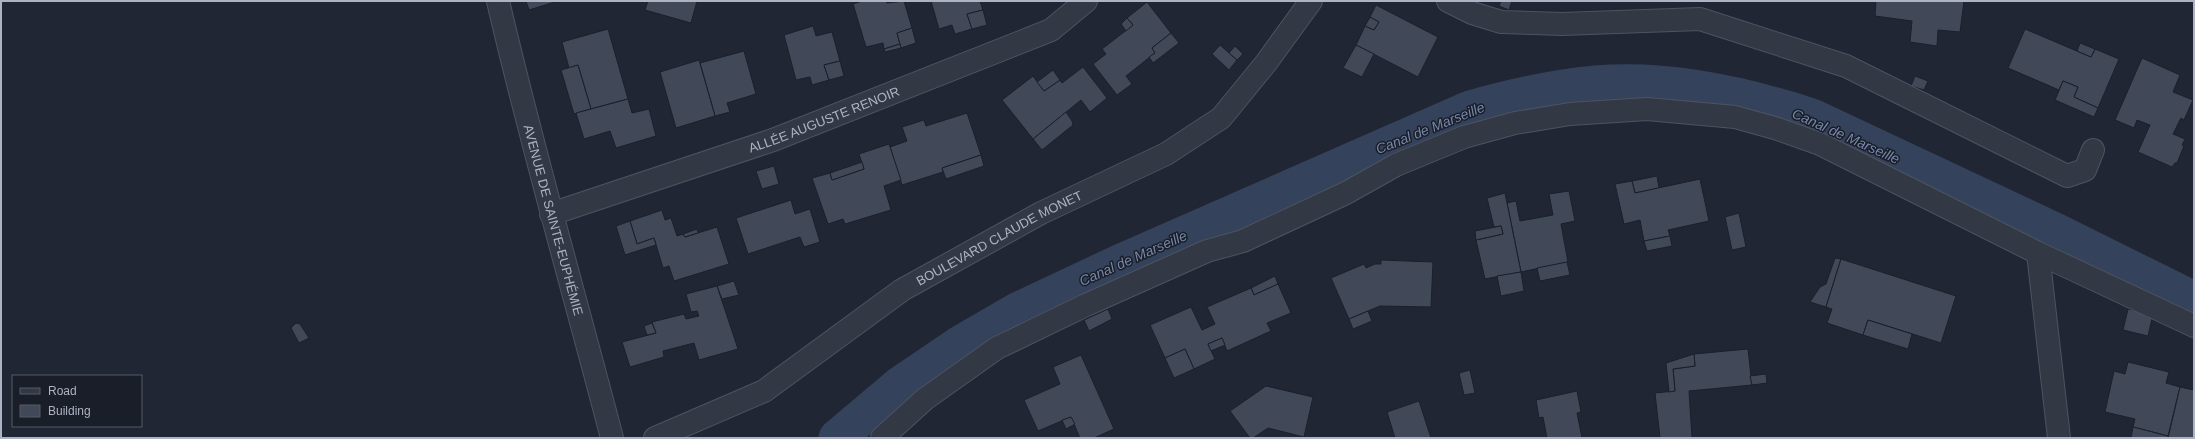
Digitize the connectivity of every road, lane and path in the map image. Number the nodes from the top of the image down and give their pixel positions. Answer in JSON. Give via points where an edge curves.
{"nodes":[{"id":1,"x":498,"y":1,"type":"edge"},
{"id":2,"x":1086,"y":1,"type":"edge"},
{"id":3,"x":1311,"y":1,"type":"edge"},
{"id":4,"x":1448,"y":1,"type":"edge"},
{"id":5,"x":2093,"y":150,"type":"dead end"},
{"id":6,"x":551,"y":214,"type":"junction"},
{"id":7,"x":2038,"y":253,"type":"junction"},
{"id":8,"x":2194,"y":326,"type":"edge"},
{"id":9,"x":612,"y":438,"type":"edge"},
{"id":10,"x":655,"y":438,"type":"edge"},
{"id":11,"x":882,"y":438,"type":"edge"},
{"id":12,"x":2059,"y":438,"type":"edge"}],
"edges":[{"from":1,"to":6,"type":"street","name":"AVENUE DE SAINTE-EUPHÉMIE"},
{"from":2,"to":6,"type":"street","name":"ALLÉE AUGUSTE RENOIR","via":[[1051,30],[1036,36],[772,140]]},
{"from":3,"to":10,"type":"street","name":"BOULEVARD CLAUDE MONET","via":[[1266,63],[1221,118],[1166,154],[1041,213],[902,290],[764,391]]},
{"from":4,"to":5,"type":"street","via":[[1472,13],[1501,22],[1562,24],[1700,18],[1846,66],[2068,176],[2085,170]]},
{"from":6,"to":9,"type":"street","name":"AVENUE DE SAINTE-EUPHÉMIE"},
{"from":7,"to":8,"type":"street"},
{"from":7,"to":11,"type":"street","via":[[1820,144],[1734,117],[1647,109],[1570,114],[1515,123],[1464,137],[1396,165],[1346,193],[1243,241],[1200,255],[1086,305],[997,348],[925,399]]},
{"from":7,"to":12,"type":"street"}]}
